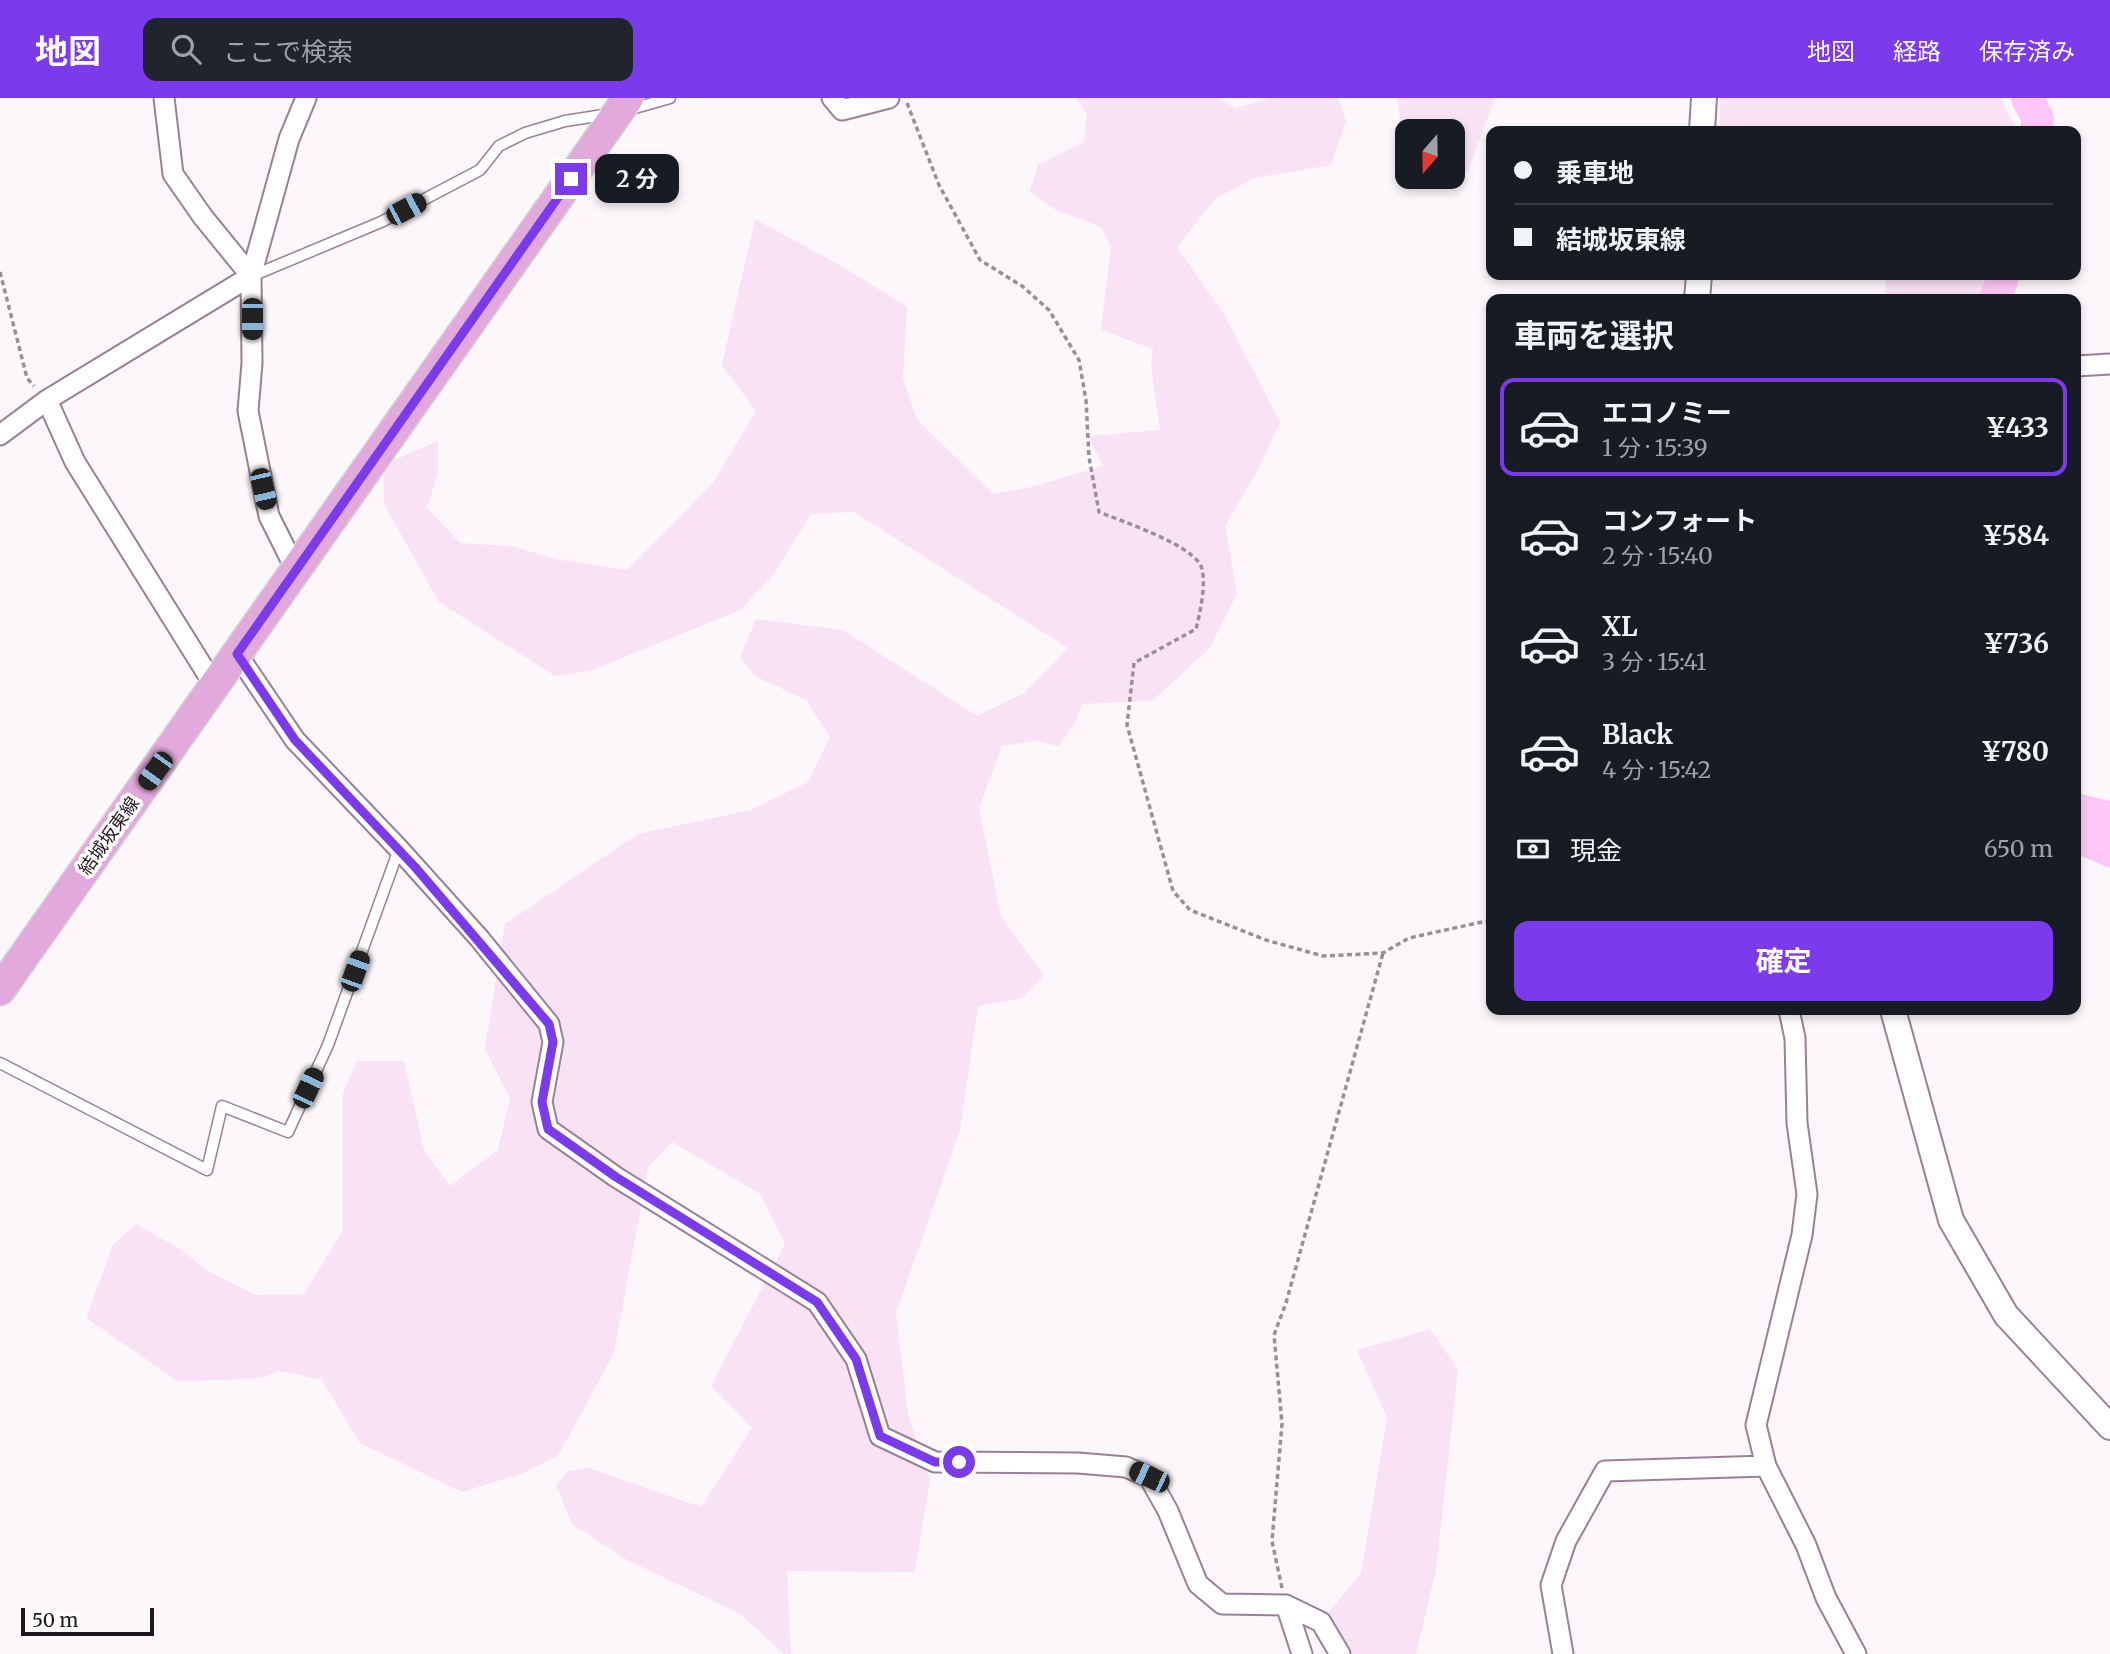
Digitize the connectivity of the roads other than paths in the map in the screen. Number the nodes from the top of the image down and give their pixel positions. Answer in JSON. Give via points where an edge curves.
{"nodes":[{"id":1,"x":164,"y":98,"type":"edge"},
{"id":2,"x":306,"y":98,"type":"edge"},
{"id":3,"x":670,"y":98,"type":"edge"},
{"id":4,"x":832,"y":98,"type":"edge"},
{"id":5,"x":889,"y":98,"type":"edge"},
{"id":6,"x":1704,"y":98,"type":"edge"},
{"id":7,"x":623,"y":105,"type":"edge"},
{"id":8,"x":1702,"y":126,"type":"edge"},
{"id":9,"x":251,"y":276,"type":"junction"},
{"id":10,"x":2110,"y":364,"type":"edge"},
{"id":11,"x":2081,"y":366,"type":"edge"},
{"id":12,"x":47,"y":400,"type":"junction"},
{"id":13,"x":0,"y":435,"type":"edge"},
{"id":14,"x":296,"y":570,"type":"junction"},
{"id":15,"x":237,"y":654,"type":"junction"},
{"id":16,"x":217,"y":684,"type":"junction"},
{"id":17,"x":400,"y":849,"type":"junction"},
{"id":18,"x":0,"y":990,"type":"edge"},
{"id":19,"x":1790,"y":1015,"type":"edge"},
{"id":20,"x":1895,"y":1015,"type":"edge"},
{"id":21,"x":0,"y":1063,"type":"edge"},
{"id":22,"x":2110,"y":1427,"type":"edge"},
{"id":23,"x":1766,"y":1466,"type":"junction"},
{"id":24,"x":1286,"y":1605,"type":"junction"},
{"id":25,"x":1302,"y":1654,"type":"edge"},
{"id":26,"x":1340,"y":1654,"type":"edge"},
{"id":27,"x":1563,"y":1654,"type":"edge"},
{"id":28,"x":1856,"y":1654,"type":"edge"}],
"edges":[{"from":1,"to":9,"type":"street","via":[[173,174]]},
{"from":2,"to":9,"type":"street","via":[[289,138]]},
{"from":3,"to":7,"type":"lane"},
{"from":4,"to":5,"type":"street","via":[[842,110]]},
{"from":6,"to":8,"type":"street"},
{"from":7,"to":9,"type":"lane","via":[[525,133],[499,146],[480,170],[381,222]]},
{"from":7,"to":14,"type":"main road","name":"結城坂東線"},
{"from":9,"to":12,"type":"street"},
{"from":9,"to":14,"type":"street","via":[[248,411],[269,516]]},
{"from":10,"to":11,"type":"street"},
{"from":12,"to":13,"type":"street"},
{"from":12,"to":16,"type":"street","via":[[75,463]]},
{"from":14,"to":15,"type":"main road","name":"結城坂東線"},
{"from":15,"to":16,"type":"main road","name":"結城坂東線"},
{"from":15,"to":17,"type":"street","via":[[295,740]]},
{"from":16,"to":18,"type":"main road","name":"結城坂東線"},
{"from":17,"to":21,"type":"lane","via":[[328,1045],[288,1132],[222,1106],[207,1170]]},
{"from":17,"to":24,"type":"street","via":[[549,1024],[553,1042],[542,1102],[548,1129],[616,1177],[817,1302],[856,1359],[880,1436],[935,1462],[1126,1466],[1149,1477],[1198,1584],[1222,1604]]},
{"from":19,"to":23,"type":"street","via":[[1807,1194],[1802,1235],[1755,1425]]},
{"from":20,"to":22,"type":"street","via":[[1951,1220],[2006,1315]]},
{"from":23,"to":27,"type":"street","via":[[1605,1471],[1566,1541],[1551,1585]]},
{"from":23,"to":28,"type":"street"},
{"from":24,"to":25,"type":"street"},
{"from":24,"to":26,"type":"street","via":[[1321,1622]]}]}
